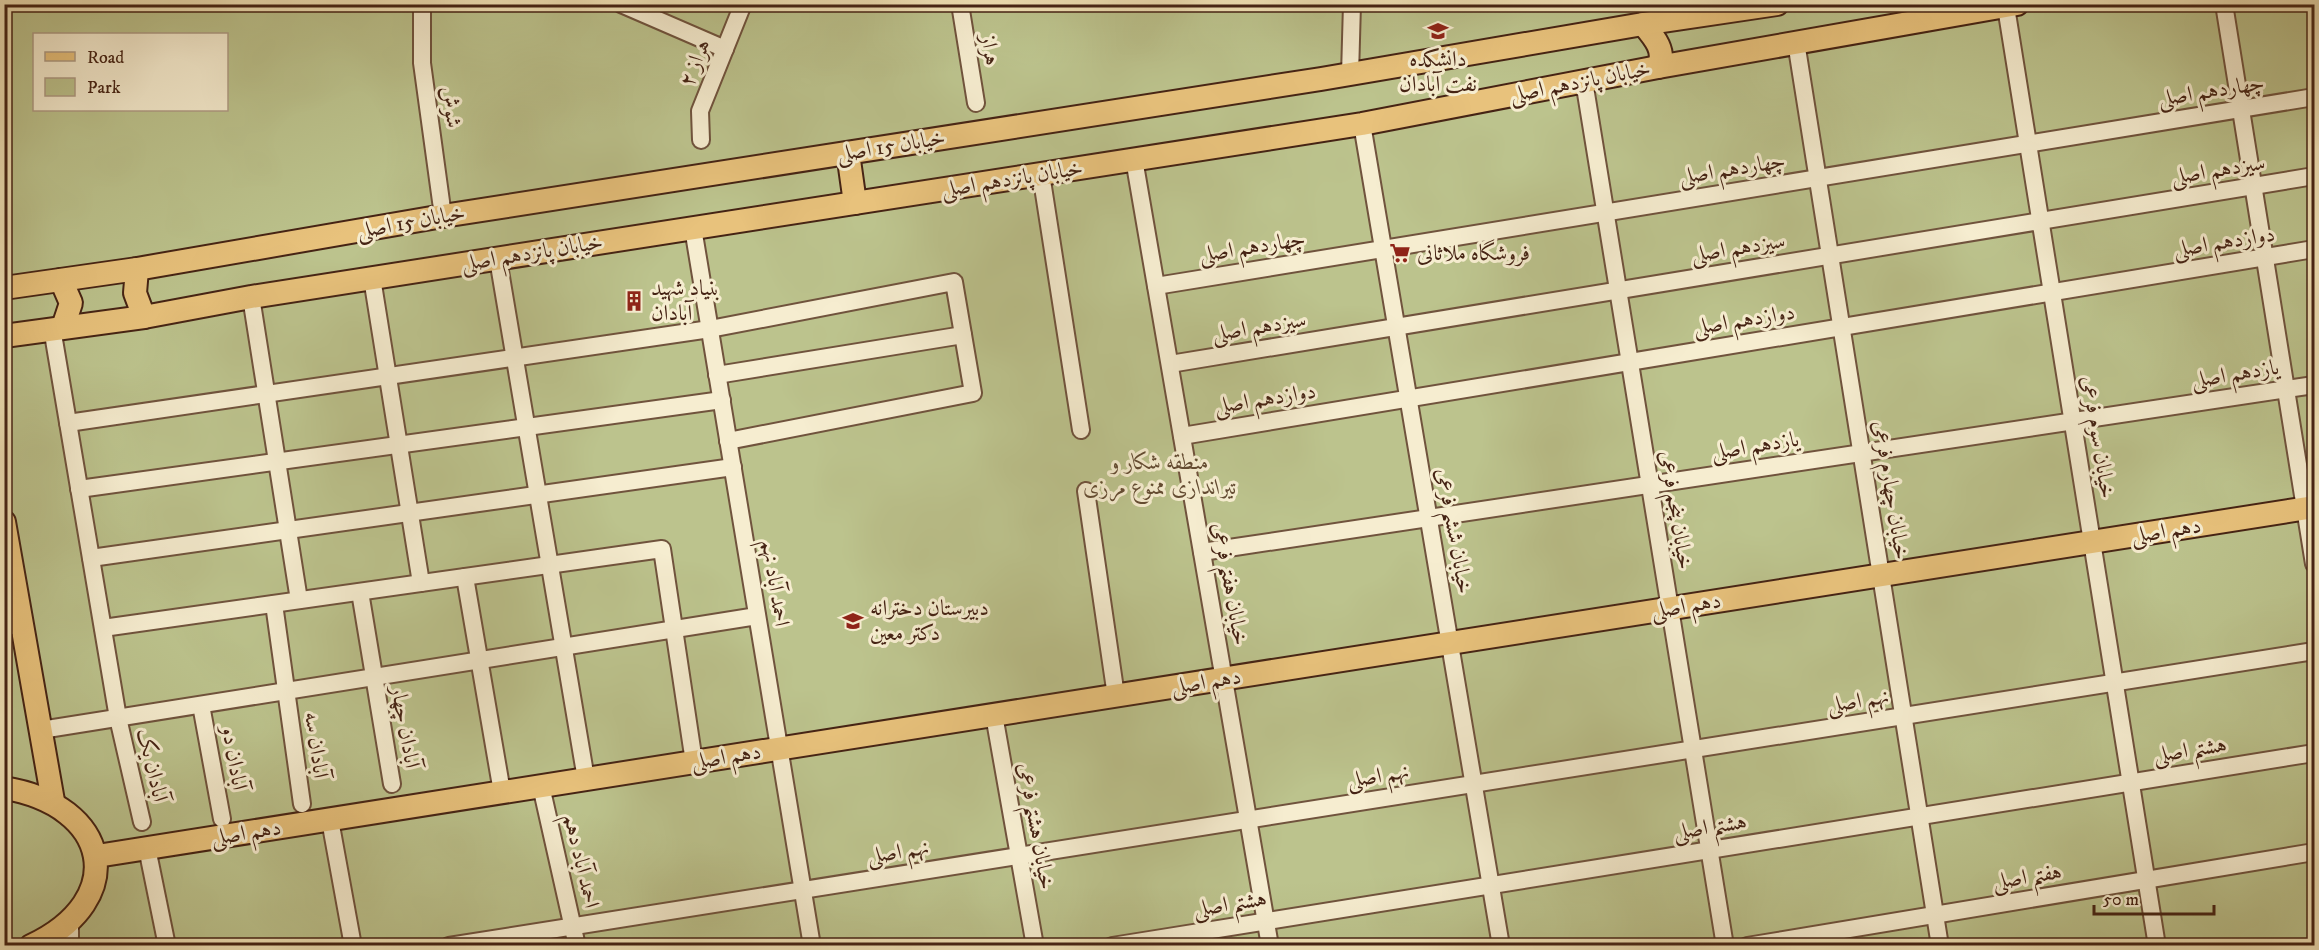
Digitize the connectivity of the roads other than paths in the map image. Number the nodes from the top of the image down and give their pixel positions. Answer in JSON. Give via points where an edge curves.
{"nodes":[{"id":1,"x":422,"y":4,"type":"edge"},
{"id":2,"x":621,"y":4,"type":"edge"},
{"id":3,"x":743,"y":4,"type":"edge"},
{"id":4,"x":960,"y":4,"type":"edge"},
{"id":5,"x":1352,"y":4,"type":"edge"},
{"id":6,"x":1778,"y":4,"type":"edge"},
{"id":7,"x":2224,"y":4,"type":"edge"},
{"id":8,"x":2011,"y":6,"type":"edge"},
{"id":9,"x":1643,"y":24,"type":"junction"},
{"id":10,"x":1796,"y":42,"type":"junction"},
{"id":11,"x":724,"y":49,"type":"junction"},
{"id":12,"x":1659,"y":67,"type":"junction"},
{"id":13,"x":1350,"y":75,"type":"junction"},
{"id":14,"x":1584,"y":81,"type":"junction"},
{"id":15,"x":2314,"y":97,"type":"edge"},
{"id":16,"x":976,"y":103,"type":"dead end"},
{"id":17,"x":2241,"y":109,"type":"junction"},
{"id":18,"x":1362,"y":124,"type":"junction"},
{"id":19,"x":701,"y":140,"type":"dead end"},
{"id":20,"x":2028,"y":144,"type":"junction"},
{"id":21,"x":848,"y":153,"type":"junction"},
{"id":22,"x":1134,"y":159,"type":"junction"},
{"id":23,"x":1041,"y":174,"type":"junction"},
{"id":24,"x":2314,"y":177,"type":"edge"},
{"id":25,"x":1818,"y":178,"type":"junction"},
{"id":26,"x":2253,"y":186,"type":"junction"},
{"id":27,"x":855,"y":203,"type":"junction"},
{"id":28,"x":1605,"y":213,"type":"junction"},
{"id":29,"x":443,"y":216,"type":"junction"},
{"id":30,"x":2040,"y":222,"type":"junction"},
{"id":31,"x":693,"y":228,"type":"junction"},
{"id":32,"x":1383,"y":249,"type":"junction"},
{"id":33,"x":2314,"y":249,"type":"edge"},
{"id":34,"x":1830,"y":256,"type":"junction"},
{"id":35,"x":2265,"y":258,"type":"junction"},
{"id":36,"x":498,"y":259,"type":"junction"},
{"id":37,"x":137,"y":269,"type":"junction"},
{"id":38,"x":372,"y":278,"type":"junction"},
{"id":39,"x":61,"y":280,"type":"junction"},
{"id":40,"x":1156,"y":286,"type":"junction"},
{"id":41,"x":4,"y":288,"type":"edge"},
{"id":42,"x":1618,"y":291,"type":"junction"},
{"id":43,"x":2052,"y":293,"type":"junction"},
{"id":44,"x":250,"y":297,"type":"junction"},
{"id":45,"x":144,"y":317,"type":"junction"},
{"id":46,"x":1397,"y":327,"type":"junction"},
{"id":47,"x":1842,"y":327,"type":"junction"},
{"id":48,"x":57,"y":328,"type":"junction"},
{"id":49,"x":710,"y":329,"type":"junction"},
{"id":50,"x":963,"y":335,"type":"junction"},
{"id":51,"x":4,"y":336,"type":"edge"},
{"id":52,"x":515,"y":358,"type":"junction"},
{"id":53,"x":1630,"y":362,"type":"junction"},
{"id":54,"x":1170,"y":364,"type":"junction"},
{"id":55,"x":717,"y":375,"type":"junction"},
{"id":56,"x":387,"y":376,"type":"junction"},
{"id":57,"x":2314,"y":385,"type":"edge"},
{"id":58,"x":2286,"y":389,"type":"junction"},
{"id":59,"x":266,"y":394,"type":"junction"},
{"id":60,"x":1409,"y":398,"type":"junction"},
{"id":61,"x":722,"y":400,"type":"junction"},
{"id":62,"x":2072,"y":421,"type":"junction"},
{"id":63,"x":68,"y":423,"type":"junction"},
{"id":64,"x":526,"y":427,"type":"junction"},
{"id":65,"x":1081,"y":430,"type":"dead end"},
{"id":66,"x":1182,"y":436,"type":"junction"},
{"id":67,"x":728,"y":441,"type":"junction"},
{"id":68,"x":399,"y":444,"type":"junction"},
{"id":69,"x":1862,"y":453,"type":"junction"},
{"id":70,"x":277,"y":461,"type":"junction"},
{"id":71,"x":733,"y":467,"type":"junction"},
{"id":72,"x":1650,"y":485,"type":"junction"},
{"id":73,"x":79,"y":489,"type":"junction"},
{"id":74,"x":1086,"y":491,"type":"dead end"},
{"id":75,"x":538,"y":495,"type":"junction"},
{"id":76,"x":2310,"y":508,"type":"edge"},
{"id":77,"x":410,"y":513,"type":"junction"},
{"id":78,"x":1429,"y":518,"type":"junction"},
{"id":79,"x":4,"y":522,"type":"edge"},
{"id":80,"x":288,"y":531,"type":"junction"},
{"id":81,"x":2092,"y":542,"type":"junction"},
{"id":82,"x":1202,"y":552,"type":"junction"},
{"id":83,"x":91,"y":558,"type":"junction"},
{"id":84,"x":2314,"y":564,"type":"edge"},
{"id":85,"x":550,"y":565,"type":"junction"},
{"id":86,"x":1881,"y":575,"type":"junction"},
{"id":87,"x":465,"y":577,"type":"junction"},
{"id":88,"x":421,"y":583,"type":"junction"},
{"id":89,"x":360,"y":592,"type":"junction"},
{"id":90,"x":299,"y":600,"type":"junction"},
{"id":91,"x":274,"y":604,"type":"junction"},
{"id":92,"x":1670,"y":609,"type":"junction"},
{"id":93,"x":757,"y":616,"type":"junction"},
{"id":94,"x":14,"y":625,"type":"edge"},
{"id":95,"x":103,"y":628,"type":"junction"},
{"id":96,"x":674,"y":629,"type":"junction"},
{"id":97,"x":1450,"y":643,"type":"junction"},
{"id":98,"x":564,"y":647,"type":"junction"},
{"id":99,"x":2314,"y":651,"type":"edge"},
{"id":100,"x":480,"y":660,"type":"junction"},
{"id":101,"x":374,"y":677,"type":"junction"},
{"id":102,"x":1224,"y":679,"type":"junction"},
{"id":103,"x":2114,"y":683,"type":"junction"},
{"id":104,"x":286,"y":691,"type":"junction"},
{"id":105,"x":1116,"y":696,"type":"junction"},
{"id":106,"x":201,"y":705,"type":"junction"},
{"id":107,"x":994,"y":715,"type":"junction"},
{"id":108,"x":1904,"y":716,"type":"junction"},
{"id":109,"x":118,"y":718,"type":"junction"},
{"id":110,"x":41,"y":730,"type":"junction"},
{"id":111,"x":779,"y":749,"type":"junction"},
{"id":112,"x":1693,"y":749,"type":"junction"},
{"id":113,"x":2314,"y":753,"type":"edge"},
{"id":114,"x":694,"y":762,"type":"junction"},
{"id":115,"x":586,"y":779,"type":"junction"},
{"id":116,"x":2131,"y":783,"type":"junction"},
{"id":117,"x":392,"y":784,"type":"dead end"},
{"id":118,"x":1474,"y":784,"type":"junction"},
{"id":119,"x":541,"y":786,"type":"junction"},
{"id":120,"x":4,"y":788,"type":"edge"},
{"id":121,"x":502,"y":792,"type":"junction"},
{"id":122,"x":53,"y":801,"type":"junction"},
{"id":123,"x":302,"y":804,"type":"dead end"},
{"id":124,"x":1920,"y":816,"type":"junction"},
{"id":125,"x":222,"y":819,"type":"dead end"},
{"id":126,"x":330,"y":819,"type":"junction"},
{"id":127,"x":1248,"y":819,"type":"junction"},
{"id":128,"x":142,"y":822,"type":"dead end"},
{"id":129,"x":147,"y":848,"type":"junction"},
{"id":130,"x":1710,"y":850,"type":"junction"},
{"id":131,"x":2314,"y":852,"type":"edge"},
{"id":132,"x":97,"y":856,"type":"junction"},
{"id":133,"x":1019,"y":856,"type":"junction"},
{"id":134,"x":2146,"y":880,"type":"junction"},
{"id":135,"x":1491,"y":885,"type":"junction"},
{"id":136,"x":803,"y":890,"type":"junction"},
{"id":137,"x":1936,"y":915,"type":"junction"},
{"id":138,"x":70,"y":921,"type":"junction"},
{"id":139,"x":1266,"y":921,"type":"junction"},
{"id":140,"x":573,"y":926,"type":"junction"},
{"id":141,"x":31,"y":945,"type":"edge"},
{"id":142,"x":70,"y":945,"type":"edge"},
{"id":143,"x":166,"y":945,"type":"edge"},
{"id":144,"x":353,"y":945,"type":"edge"},
{"id":145,"x":449,"y":945,"type":"edge"},
{"id":146,"x":577,"y":945,"type":"edge"},
{"id":147,"x":812,"y":945,"type":"edge"},
{"id":148,"x":1035,"y":945,"type":"edge"},
{"id":149,"x":1112,"y":945,"type":"edge"},
{"id":150,"x":1270,"y":945,"type":"edge"},
{"id":151,"x":1501,"y":945,"type":"edge"},
{"id":152,"x":1725,"y":945,"type":"edge"},
{"id":153,"x":1747,"y":945,"type":"edge"},
{"id":154,"x":1940,"y":945,"type":"edge"},
{"id":155,"x":2157,"y":945,"type":"edge"}],
"edges":[{"from":1,"to":29,"type":"street","name":"شوش","via":[[422,63]]},
{"from":2,"to":11,"type":"street"},
{"from":3,"to":11,"type":"street","name":"هراز ۲"},
{"from":4,"to":16,"type":"street","name":"هراز"},
{"from":5,"to":13,"type":"street"},
{"from":6,"to":9,"type":"main road","name":"خیابان 15 اصلی"},
{"from":7,"to":17,"type":"street"},
{"from":8,"to":10,"type":"main road","name":"خیابان پانزدهم اصلی"},
{"from":8,"to":20,"type":"street","name":"خیابان سوم فرعی"},
{"from":9,"to":12,"type":"main road","via":[[1658,45]]},
{"from":9,"to":13,"type":"main road","name":"خیابان 15 اصلی"},
{"from":10,"to":12,"type":"main road","name":"خیابان پانزدهم اصلی"},
{"from":10,"to":25,"type":"street","name":"خیابان چهارم فرعی"},
{"from":11,"to":19,"type":"street","name":"هراز ۲","via":[[700,111]]},
{"from":12,"to":14,"type":"main road","name":"خیابان پانزدهم اصلی"},
{"from":13,"to":21,"type":"main road","name":"خیابان 15 اصلی"},
{"from":14,"to":18,"type":"main road","name":"خیابان پانزدهم اصلی"},
{"from":14,"to":28,"type":"street","name":"خیابان پنجم فرعی"},
{"from":15,"to":17,"type":"street","name":"چهاردهم اصلی"},
{"from":17,"to":20,"type":"street","name":"چهاردهم اصلی"},
{"from":17,"to":26,"type":"street"},
{"from":18,"to":22,"type":"main road","name":"خیابان پانزدهم اصلی"},
{"from":18,"to":32,"type":"street","name":"خیابان ششم فرعی"},
{"from":20,"to":25,"type":"street","name":"چهاردهم اصلی"},
{"from":20,"to":30,"type":"street","name":"خیابان سوم فرعی"},
{"from":21,"to":27,"type":"main road"},
{"from":21,"to":29,"type":"main road","name":"خیابان 15 اصلی"},
{"from":22,"to":23,"type":"main road","name":"خیابان پانزدهم اصلی"},
{"from":22,"to":40,"type":"street","name":"خیابان هفتم فرعی"},
{"from":23,"to":27,"type":"main road","name":"خیابان پانزدهم اصلی"},
{"from":23,"to":65,"type":"street"},
{"from":24,"to":26,"type":"street","name":"سیزدهم اصلی"},
{"from":25,"to":28,"type":"street","name":"چهاردهم اصلی"},
{"from":25,"to":34,"type":"street","name":"خیابان چهارم فرعی"},
{"from":26,"to":30,"type":"street","name":"سیزدهم اصلی"},
{"from":26,"to":35,"type":"street"},
{"from":27,"to":31,"type":"main road","name":"خیابان پانزدهم اصلی"},
{"from":28,"to":32,"type":"street","name":"چهاردهم اصلی"},
{"from":28,"to":42,"type":"street","name":"خیابان پنجم فرعی"},
{"from":29,"to":37,"type":"main road","name":"خیابان 15 اصلی"},
{"from":30,"to":34,"type":"street","name":"سیزدهم اصلی"},
{"from":30,"to":43,"type":"street","name":"خیابان سوم فرعی"},
{"from":31,"to":36,"type":"main road","name":"خیابان پانزدهم اصلی"},
{"from":31,"to":49,"type":"street","name":"احمد آباد نهم"},
{"from":32,"to":40,"type":"street","name":"چهاردهم اصلی"},
{"from":32,"to":46,"type":"street","name":"خیابان ششم فرعی"},
{"from":33,"to":35,"type":"street","name":"دوازدهم اصلی"},
{"from":34,"to":42,"type":"street","name":"سیزدهم اصلی"},
{"from":34,"to":47,"type":"street","name":"خیابان چهارم فرعی"},
{"from":35,"to":43,"type":"street","name":"دوازدهم اصلی"},
{"from":35,"to":58,"type":"street"},
{"from":36,"to":38,"type":"main road","name":"خیابان پانزدهم اصلی"},
{"from":36,"to":52,"type":"street"},
{"from":37,"to":39,"type":"main road","name":"خیابان 15 اصلی"},
{"from":37,"to":45,"type":"main road","via":[[135,293]]},
{"from":38,"to":44,"type":"main road","name":"خیابان پانزدهم اصلی"},
{"from":38,"to":56,"type":"street"},
{"from":39,"to":41,"type":"main road","name":"خیابان 15 اصلی"},
{"from":39,"to":48,"type":"main road","via":[[71,303]]},
{"from":40,"to":54,"type":"street","name":"خیابان هفتم فرعی"},
{"from":42,"to":46,"type":"street","name":"سیزدهم اصلی"},
{"from":42,"to":53,"type":"street","name":"خیابان پنجم فرعی"},
{"from":43,"to":47,"type":"street","name":"دوازدهم اصلی"},
{"from":43,"to":62,"type":"street","name":"خیابان سوم فرعی"},
{"from":44,"to":45,"type":"main road","name":"خیابان پانزدهم اصلی"},
{"from":44,"to":59,"type":"street"},
{"from":45,"to":48,"type":"main road","name":"خیابان پانزدهم اصلی"},
{"from":46,"to":54,"type":"street","name":"سیزدهم اصلی"},
{"from":46,"to":60,"type":"street","name":"خیابان ششم فرعی"},
{"from":47,"to":53,"type":"street","name":"دوازدهم اصلی"},
{"from":47,"to":69,"type":"street","name":"خیابان چهارم فرعی"},
{"from":48,"to":51,"type":"main road","name":"خیابان پانزدهم اصلی"},
{"from":48,"to":63,"type":"street","name":"آبادان یک"},
{"from":49,"to":50,"type":"street","via":[[954,282]]},
{"from":49,"to":52,"type":"street"},
{"from":49,"to":55,"type":"street","name":"احمد آباد نهم"},
{"from":50,"to":55,"type":"street"},
{"from":50,"to":67,"type":"street","via":[[973,393]]},
{"from":52,"to":56,"type":"street"},
{"from":52,"to":64,"type":"street"},
{"from":53,"to":60,"type":"street","name":"دوازدهم اصلی"},
{"from":53,"to":72,"type":"street","name":"خیابان پنجم فرعی"},
{"from":54,"to":66,"type":"street","name":"خیابان هفتم فرعی"},
{"from":55,"to":61,"type":"street","name":"احمد آباد نهم"},
{"from":56,"to":59,"type":"street"},
{"from":56,"to":68,"type":"street"},
{"from":57,"to":58,"type":"street","name":"یازدهم اصلی"},
{"from":58,"to":62,"type":"street","name":"یازدهم اصلی"},
{"from":58,"to":76,"type":"street"},
{"from":59,"to":63,"type":"street"},
{"from":59,"to":70,"type":"street"},
{"from":60,"to":66,"type":"street","name":"دوازدهم اصلی"},
{"from":60,"to":78,"type":"street","name":"خیابان ششم فرعی"},
{"from":61,"to":64,"type":"street"},
{"from":61,"to":67,"type":"street","name":"احمد آباد نهم"},
{"from":62,"to":69,"type":"street","name":"یازدهم اصلی"},
{"from":62,"to":81,"type":"street","name":"خیابان سوم فرعی"},
{"from":63,"to":73,"type":"street","name":"آبادان یک"},
{"from":64,"to":68,"type":"street"},
{"from":64,"to":75,"type":"street"},
{"from":66,"to":82,"type":"street","name":"خیابان هفتم فرعی"},
{"from":67,"to":71,"type":"street","name":"احمد آباد نهم"},
{"from":68,"to":70,"type":"street"},
{"from":68,"to":77,"type":"street"},
{"from":69,"to":72,"type":"street","name":"یازدهم اصلی"},
{"from":69,"to":86,"type":"street","name":"خیابان چهارم فرعی"},
{"from":70,"to":73,"type":"street"},
{"from":70,"to":80,"type":"street"},
{"from":71,"to":75,"type":"street"},
{"from":71,"to":93,"type":"street","name":"احمد آباد نهم"},
{"from":72,"to":78,"type":"street","name":"یازدهم اصلی"},
{"from":72,"to":92,"type":"street","name":"خیابان پنجم فرعی"},
{"from":73,"to":83,"type":"street","name":"آبادان یک"},
{"from":74,"to":105,"type":"street"},
{"from":75,"to":77,"type":"street"},
{"from":75,"to":85,"type":"street"},
{"from":76,"to":81,"type":"main road","name":"دهم اصلی"},
{"from":76,"to":84,"type":"street"},
{"from":77,"to":80,"type":"street"},
{"from":77,"to":88,"type":"street"},
{"from":78,"to":82,"type":"street","name":"یازدهم اصلی"},
{"from":78,"to":97,"type":"street","name":"خیابان ششم فرعی"},
{"from":79,"to":94,"type":"main road"},
{"from":80,"to":83,"type":"street"},
{"from":80,"to":90,"type":"street"},
{"from":81,"to":86,"type":"main road","name":"دهم اصلی"},
{"from":81,"to":103,"type":"street","name":"خیابان سوم فرعی"},
{"from":82,"to":102,"type":"street","name":"خیابان هفتم فرعی"},
{"from":83,"to":95,"type":"street","name":"آبادان یک"},
{"from":85,"to":87,"type":"street"},
{"from":85,"to":96,"type":"street","via":[[662,549]]},
{"from":85,"to":98,"type":"street"},
{"from":86,"to":92,"type":"main road","name":"دهم اصلی"},
{"from":86,"to":108,"type":"street","name":"خیابان چهارم فرعی"},
{"from":87,"to":88,"type":"street"},
{"from":87,"to":100,"type":"street"},
{"from":88,"to":89,"type":"street"},
{"from":89,"to":90,"type":"street"},
{"from":89,"to":101,"type":"street","name":"آبادان چهار"},
{"from":90,"to":91,"type":"street"},
{"from":91,"to":95,"type":"street"},
{"from":91,"to":104,"type":"street","name":"آبادان سه"},
{"from":92,"to":97,"type":"main road","name":"دهم اصلی"},
{"from":92,"to":112,"type":"street","name":"خیابان پنجم فرعی"},
{"from":93,"to":96,"type":"street"},
{"from":93,"to":111,"type":"street","name":"احمد آباد نهم"},
{"from":94,"to":110,"type":"main road"},
{"from":95,"to":109,"type":"street","name":"آبادان یک"},
{"from":96,"to":98,"type":"street"},
{"from":96,"to":114,"type":"street"},
{"from":97,"to":102,"type":"main road","name":"دهم اصلی"},
{"from":97,"to":118,"type":"street","name":"خیابان ششم فرعی"},
{"from":98,"to":100,"type":"street"},
{"from":98,"to":115,"type":"street"},
{"from":99,"to":103,"type":"street","name":"نهم اصلی"},
{"from":100,"to":101,"type":"street"},
{"from":100,"to":121,"type":"street"},
{"from":101,"to":104,"type":"street"},
{"from":101,"to":117,"type":"street","name":"آبادان چهار"},
{"from":102,"to":105,"type":"main road","name":"دهم اصلی"},
{"from":102,"to":127,"type":"street","name":"خیابان هفتم فرعی"},
{"from":103,"to":108,"type":"street","name":"نهم اصلی"},
{"from":103,"to":116,"type":"street","name":"خیابان سوم فرعی"},
{"from":104,"to":106,"type":"street"},
{"from":104,"to":123,"type":"street","name":"آبادان سه"},
{"from":105,"to":107,"type":"main road","name":"دهم اصلی"},
{"from":106,"to":109,"type":"street"},
{"from":106,"to":125,"type":"street","name":"آبادان دو"},
{"from":107,"to":111,"type":"main road","name":"دهم اصلی"},
{"from":107,"to":133,"type":"street","name":"خیابان هشتم فرعی"},
{"from":108,"to":112,"type":"street","name":"نهم اصلی"},
{"from":108,"to":124,"type":"street","name":"خیابان چهارم فرعی"},
{"from":109,"to":110,"type":"street"},
{"from":109,"to":128,"type":"street","name":"آبادان یک"},
{"from":110,"to":122,"type":"main road"},
{"from":111,"to":114,"type":"main road","name":"دهم اصلی"},
{"from":111,"to":136,"type":"street","name":"احمد آباد نهم"},
{"from":112,"to":118,"type":"street","name":"نهم اصلی"},
{"from":112,"to":130,"type":"street","name":"خیابان پنجم فرعی"},
{"from":113,"to":116,"type":"street","name":"هشتم اصلی"},
{"from":114,"to":115,"type":"main road","name":"دهم اصلی"},
{"from":115,"to":119,"type":"main road","name":"دهم اصلی"},
{"from":116,"to":124,"type":"street","name":"هشتم اصلی"},
{"from":116,"to":134,"type":"street","name":"خیابان سوم فرعی"},
{"from":118,"to":127,"type":"street","name":"نهم اصلی"},
{"from":118,"to":135,"type":"street","name":"خیابان ششم فرعی"},
{"from":119,"to":121,"type":"main road","name":"دهم اصلی"},
{"from":119,"to":140,"type":"street","name":"احمد آباد دهم"},
{"from":120,"to":122,"type":"main road"},
{"from":121,"to":126,"type":"main road","name":"دهم اصلی"},
{"from":122,"to":132,"type":"main road","via":[[81,823]]},
{"from":124,"to":130,"type":"street","name":"هشتم اصلی"},
{"from":124,"to":137,"type":"street","name":"خیابان چهارم فرعی"},
{"from":126,"to":129,"type":"main road","name":"دهم اصلی"},
{"from":126,"to":144,"type":"street"},
{"from":127,"to":133,"type":"street","name":"نهم اصلی"},
{"from":127,"to":139,"type":"street","name":"خیابان هفتم فرعی"},
{"from":129,"to":132,"type":"main road","name":"دهم اصلی"},
{"from":129,"to":143,"type":"street"},
{"from":130,"to":135,"type":"street","name":"هشتم اصلی"},
{"from":130,"to":152,"type":"street","name":"خیابان پنجم فرعی"},
{"from":131,"to":134,"type":"street","name":"هفتم اصلی"},
{"from":132,"to":138,"type":"main road","via":[[92,892]]},
{"from":133,"to":136,"type":"street","name":"نهم اصلی"},
{"from":133,"to":148,"type":"street","name":"خیابان هشتم فرعی"},
{"from":134,"to":137,"type":"street","name":"هفتم اصلی"},
{"from":134,"to":155,"type":"street","name":"خیابان سوم فرعی"},
{"from":135,"to":139,"type":"street","name":"هشتم اصلی"},
{"from":135,"to":151,"type":"street","name":"خیابان ششم فرعی"},
{"from":136,"to":140,"type":"street","name":"نهم اصلی"},
{"from":136,"to":147,"type":"street","name":"احمد آباد نهم"},
{"from":137,"to":153,"type":"street","name":"هفتم اصلی"},
{"from":137,"to":154,"type":"street","name":"خیابان چهارم فرعی"},
{"from":138,"to":141,"type":"main road"},
{"from":138,"to":142,"type":"street"},
{"from":139,"to":149,"type":"street","name":"هشتم اصلی"},
{"from":139,"to":150,"type":"street","name":"خیابان هفتم فرعی"},
{"from":140,"to":145,"type":"street","name":"نهم اصلی"},
{"from":140,"to":146,"type":"street","name":"احمد آباد دهم"}]}
